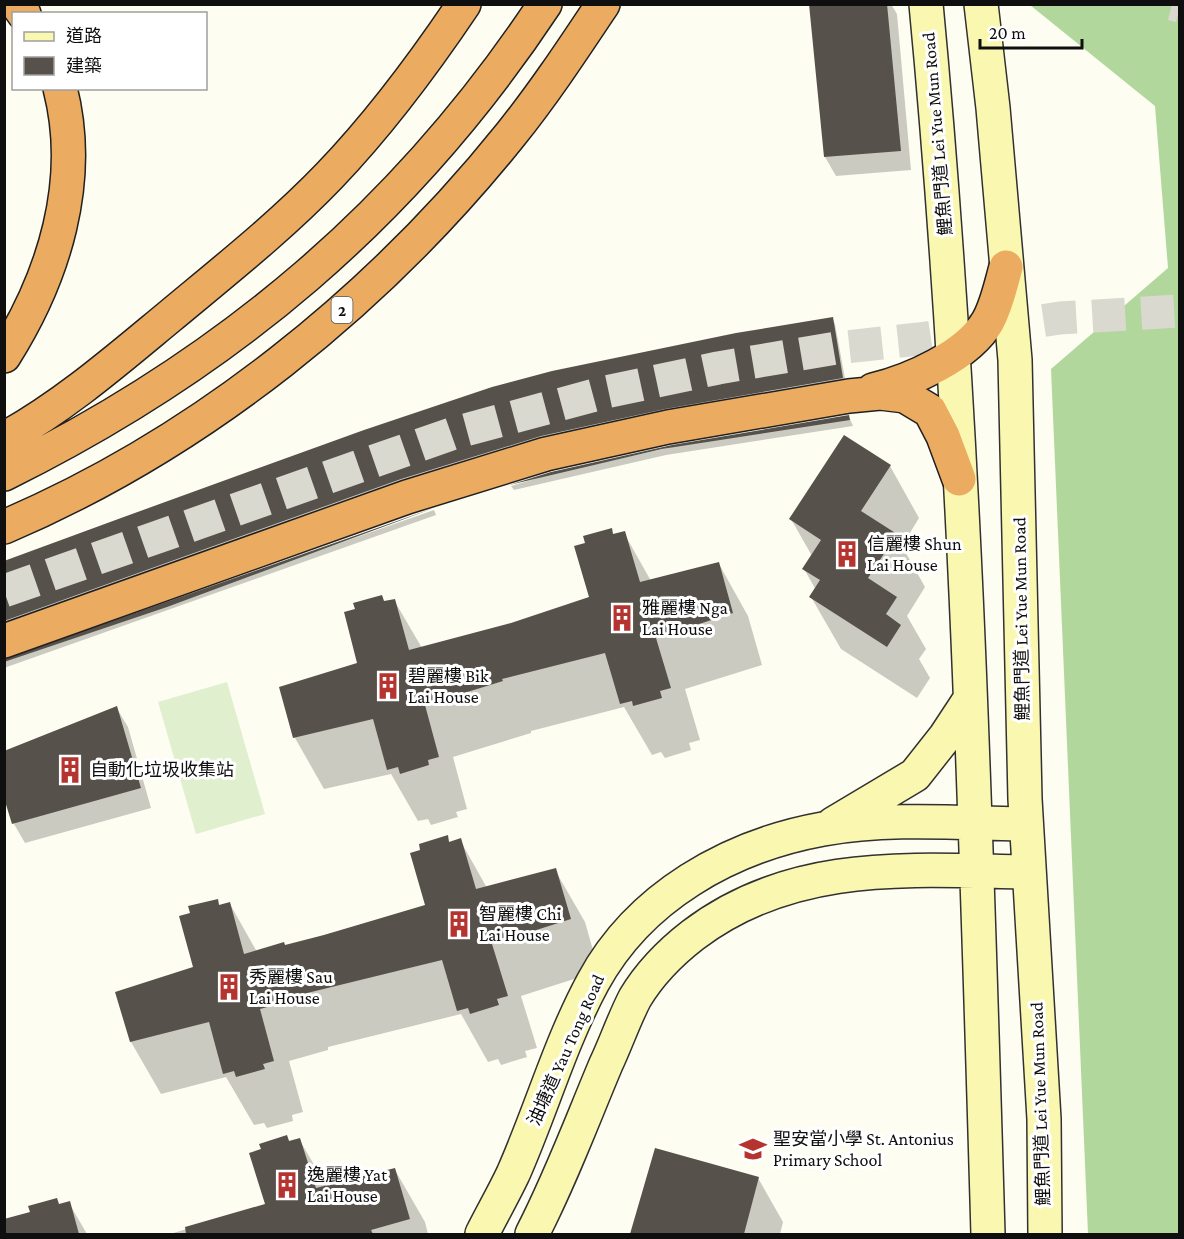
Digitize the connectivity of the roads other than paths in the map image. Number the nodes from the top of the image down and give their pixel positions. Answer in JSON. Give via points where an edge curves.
{"nodes":[{"id":1,"x":464,"y":4,"type":"edge"},
{"id":2,"x":545,"y":4,"type":"edge"},
{"id":3,"x":603,"y":4,"type":"edge"},
{"id":4,"x":926,"y":4,"type":"edge"},
{"id":5,"x":981,"y":4,"type":"edge"},
{"id":6,"x":60,"y":90,"type":"edge"},
{"id":7,"x":1006,"y":267,"type":"junction"},
{"id":8,"x":954,"y":353,"type":"junction"},
{"id":9,"x":4,"y":356,"type":"edge"},
{"id":10,"x":849,"y":396,"type":"junction"},
{"id":11,"x":4,"y":439,"type":"edge"},
{"id":12,"x":4,"y":474,"type":"edge"},
{"id":13,"x":959,"y":479,"type":"junction"},
{"id":14,"x":4,"y":527,"type":"edge"},
{"id":15,"x":4,"y":641,"type":"edge"},
{"id":16,"x":970,"y":699,"type":"junction"},
{"id":17,"x":976,"y":823,"type":"junction"},
{"id":18,"x":1026,"y":824,"type":"junction"},
{"id":19,"x":824,"y":829,"type":"junction"},
{"id":20,"x":978,"y":872,"type":"junction"},
{"id":21,"x":1028,"y":872,"type":"junction"},
{"id":22,"x":482,"y":1234,"type":"edge"},
{"id":23,"x":532,"y":1234,"type":"edge"},
{"id":24,"x":988,"y":1234,"type":"edge"},
{"id":25,"x":1045,"y":1234,"type":"edge"}],
"edges":[{"from":1,"to":11,"type":"highway","via":[[419,71],[328,177],[141,340],[50,411]]},
{"from":2,"to":12,"type":"highway","via":[[474,104],[370,219],[314,272],[191,367],[126,409]]},
{"from":3,"to":14,"type":"highway","number":"2","via":[[532,106],[459,195],[345,308],[284,359],[190,426],[81,490]]},
{"from":4,"to":8,"type":"main road","name":"鯉魚門道 Lei Yue Mun Road"},
{"from":5,"to":7,"type":"main road","name":"鯉魚門道 Lei Yue Mun Road"},
{"from":6,"to":9,"type":"highway","via":[[70,157],[64,210],[43,279],[17,337]]},
{"from":7,"to":8,"type":"highway","via":[[987,321],[973,339]]},
{"from":7,"to":18,"type":"main road","name":"鯉魚門道 Lei Yue Mun Road","via":[[1015,360]]},
{"from":8,"to":10,"type":"highway","via":[[912,378]]},
{"from":8,"to":13,"type":"main road","name":"鯉魚門道 Lei Yue Mun Road"},
{"from":10,"to":13,"type":"highway","via":[[905,396],[930,411]]},
{"from":10,"to":15,"type":"highway","via":[[668,427],[546,454],[407,497]]},
{"from":13,"to":16,"type":"main road","name":"鯉魚門道 Lei Yue Mun Road"},
{"from":16,"to":17,"type":"main road","name":"鯉魚門道 Lei Yue Mun Road"},
{"from":16,"to":19,"type":"main road","via":[[915,775]]},
{"from":17,"to":18,"type":"main road","name":"油塘道 Yau Tong Road"},
{"from":17,"to":19,"type":"main road","name":"油塘道 Yau Tong Road","via":[[902,822]]},
{"from":17,"to":20,"type":"main road","name":"鯉魚門道 Lei Yue Mun Road"},
{"from":18,"to":21,"type":"main road","name":"鯉魚門道 Lei Yue Mun Road"},
{"from":19,"to":22,"type":"main road","name":"油塘道 Yau Tong Road","via":[[780,839],[704,871],[672,891],[617,945],[593,981],[513,1174]]},
{"from":20,"to":21,"type":"main road"},
{"from":20,"to":23,"type":"main road","via":[[866,872],[781,889],[721,914],[676,949],[636,998]]},
{"from":20,"to":24,"type":"main road","name":"鯉魚門道 Lei Yue Mun Road"},
{"from":21,"to":25,"type":"main road","name":"鯉魚門道 Lei Yue Mun Road","via":[[1044,1119]]}]}
